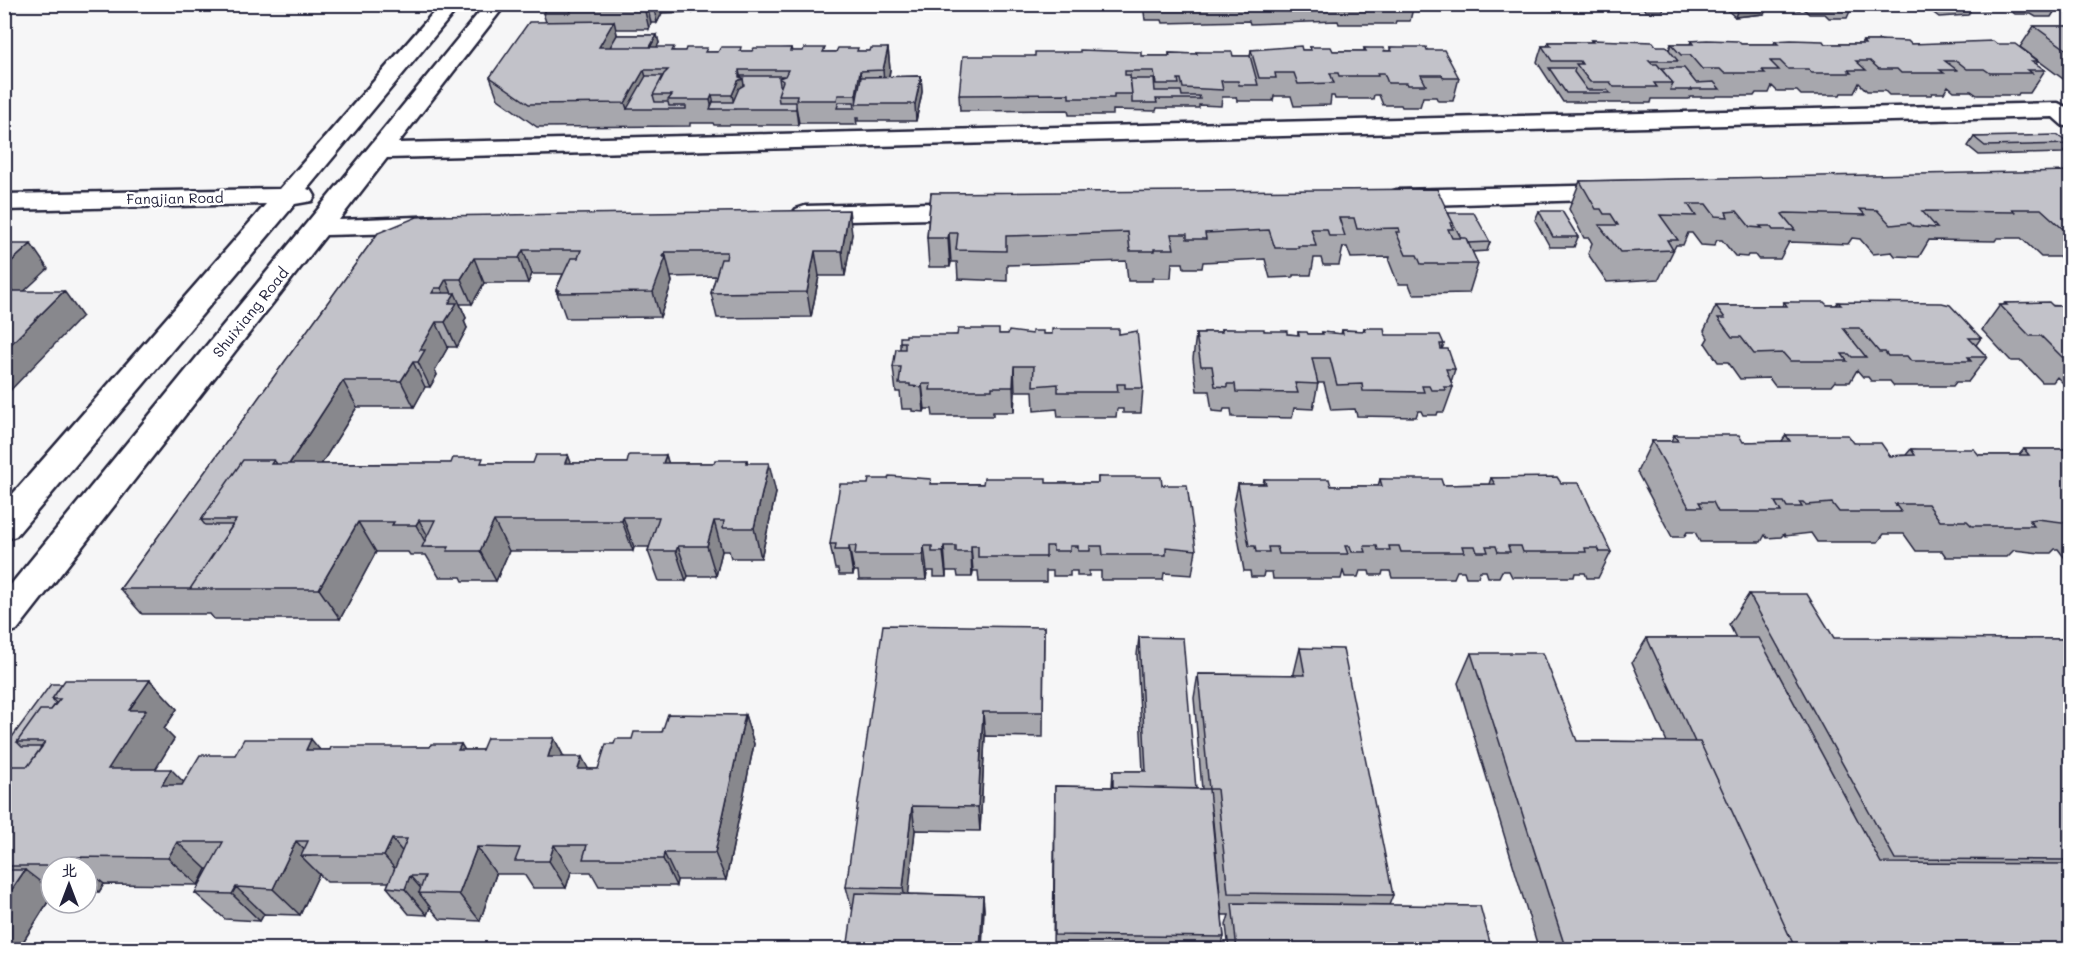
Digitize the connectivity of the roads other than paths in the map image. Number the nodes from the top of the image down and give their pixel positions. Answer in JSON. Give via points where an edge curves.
{"nodes":[{"id":1,"x":452,"y":4,"type":"edge"},
{"id":2,"x":497,"y":4,"type":"edge"},
{"id":3,"x":2064,"y":115,"type":"edge"},
{"id":4,"x":380,"y":151,"type":"junction"},
{"id":5,"x":1641,"y":191,"type":"edge"},
{"id":6,"x":345,"y":195,"type":"junction"},
{"id":7,"x":289,"y":196,"type":"junction"},
{"id":8,"x":1367,"y":199,"type":"edge"},
{"id":9,"x":4,"y":202,"type":"edge"},
{"id":10,"x":997,"y":209,"type":"edge"},
{"id":11,"x":783,"y":215,"type":"edge"},
{"id":12,"x":461,"y":224,"type":"edge"},
{"id":13,"x":318,"y":228,"type":"junction"},
{"id":14,"x":4,"y":527,"type":"edge"},
{"id":15,"x":4,"y":620,"type":"edge"}],
"edges":[{"from":1,"to":7,"type":"street"},
{"from":2,"to":4,"type":"street","name":"Shuixiang Road"},
{"from":3,"to":4,"type":"street"},
{"from":4,"to":6,"type":"street","name":"Shuixiang Road"},
{"from":5,"to":8,"type":"street"},
{"from":6,"to":7,"type":"street","name":"Fangjian Road"},
{"from":6,"to":13,"type":"street","name":"Shuixiang Road"},
{"from":7,"to":9,"type":"street","name":"Fangjian Road"},
{"from":7,"to":14,"type":"street"},
{"from":10,"to":11,"type":"street"},
{"from":12,"to":13,"type":"street"},
{"from":13,"to":15,"type":"street","name":"Shuixiang Road"}]}
